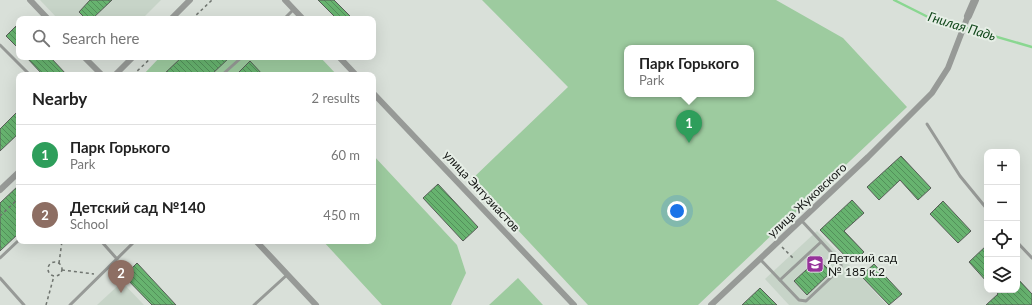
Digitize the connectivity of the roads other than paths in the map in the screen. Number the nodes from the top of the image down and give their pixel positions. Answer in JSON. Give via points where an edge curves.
{"nodes":[{"id":1,"x":30,"y":0,"type":"edge"},
{"id":2,"x":190,"y":0,"type":"edge"},
{"id":3,"x":285,"y":0,"type":"edge"},
{"id":4,"x":975,"y":0,"type":"edge"},
{"id":5,"x":294,"y":10,"type":"junction"},
{"id":6,"x":45,"y":16,"type":"edge"},
{"id":7,"x":174,"y":16,"type":"edge"},
{"id":8,"x":287,"y":16,"type":"edge"},
{"id":9,"x":300,"y":16,"type":"edge"},
{"id":10,"x":968,"y":16,"type":"joint"},
{"id":11,"x":0,"y":45,"type":"edge"},
{"id":12,"x":87,"y":60,"type":"edge"},
{"id":13,"x":130,"y":60,"type":"edge"},
{"id":14,"x":239,"y":60,"type":"edge"},
{"id":15,"x":342,"y":60,"type":"edge"},
{"id":16,"x":27,"y":72,"type":"edge"},
{"id":17,"x":99,"y":72,"type":"edge"},
{"id":18,"x":118,"y":72,"type":"edge"},
{"id":19,"x":225,"y":72,"type":"edge"},
{"id":20,"x":353,"y":72,"type":"edge"},
{"id":21,"x":376,"y":96,"type":"edge"},
{"id":22,"x":927,"y":124,"type":"dead end"},
{"id":23,"x":16,"y":175,"type":"edge"},
{"id":24,"x":0,"y":190,"type":"edge"},
{"id":25,"x":984,"y":205,"type":"edge"},
{"id":26,"x":801,"y":220,"type":"junction"},
{"id":27,"x":821,"y":242,"type":"junction"},
{"id":28,"x":16,"y":243,"type":"edge"},
{"id":29,"x":104,"y":244,"type":"edge"},
{"id":30,"x":133,"y":244,"type":"edge"},
{"id":31,"x":259,"y":244,"type":"edge"},
{"id":32,"x":1020,"y":245,"type":"edge"},
{"id":33,"x":0,"y":258,"type":"edge"},
{"id":34,"x":1032,"y":258,"type":"edge"},
{"id":35,"x":117,"y":259,"type":"junction"},
{"id":36,"x":760,"y":259,"type":"junction"},
{"id":37,"x":288,"y":274,"type":"junction"},
{"id":38,"x":0,"y":278,"type":"edge"},
{"id":39,"x":780,"y":280,"type":"junction"},
{"id":40,"x":24,"y":305,"type":"edge"},
{"id":41,"x":70,"y":305,"type":"edge"},
{"id":42,"x":254,"y":305,"type":"edge"},
{"id":43,"x":316,"y":305,"type":"edge"},
{"id":44,"x":574,"y":305,"type":"edge"},
{"id":45,"x":711,"y":305,"type":"edge"}],
"edges":[{"from":1,"to":6,"type":"street"},
{"from":2,"to":7,"type":"street"},
{"from":3,"to":5,"type":"street"},
{"from":4,"to":10,"type":"street"},
{"from":5,"to":8,"type":"lane"},
{"from":5,"to":9,"type":"street"},
{"from":10,"to":26,"type":"street","name":"улица Жуковского","via":[[948,68],[932,93]]},
{"from":11,"to":16,"type":"lane"},
{"from":12,"to":17,"type":"street"},
{"from":13,"to":18,"type":"street"},
{"from":14,"to":19,"type":"lane"},
{"from":15,"to":20,"type":"street"},
{"from":21,"to":44,"type":"street","name":"улица Энтузиастов"},
{"from":22,"to":25,"type":"lane","via":[[960,176]]},
{"from":23,"to":24,"type":"street"},
{"from":26,"to":27,"type":"lane"},
{"from":26,"to":36,"type":"street","name":"улица Жуковского"},
{"from":27,"to":39,"type":"lane"},
{"from":27,"to":39,"type":"lane","via":[[841,263],[841,268],[806,301],[799,300]]},
{"from":28,"to":33,"type":"lane"},
{"from":29,"to":35,"type":"lane"},
{"from":30,"to":35,"type":"lane"},
{"from":31,"to":37,"type":"street"},
{"from":32,"to":34,"type":"lane"},
{"from":35,"to":41,"type":"lane"},
{"from":36,"to":39,"type":"lane"},
{"from":36,"to":45,"type":"street","name":"улица Жуковского"},
{"from":37,"to":42,"type":"lane"},
{"from":37,"to":43,"type":"street"},
{"from":38,"to":40,"type":"lane"}]}
